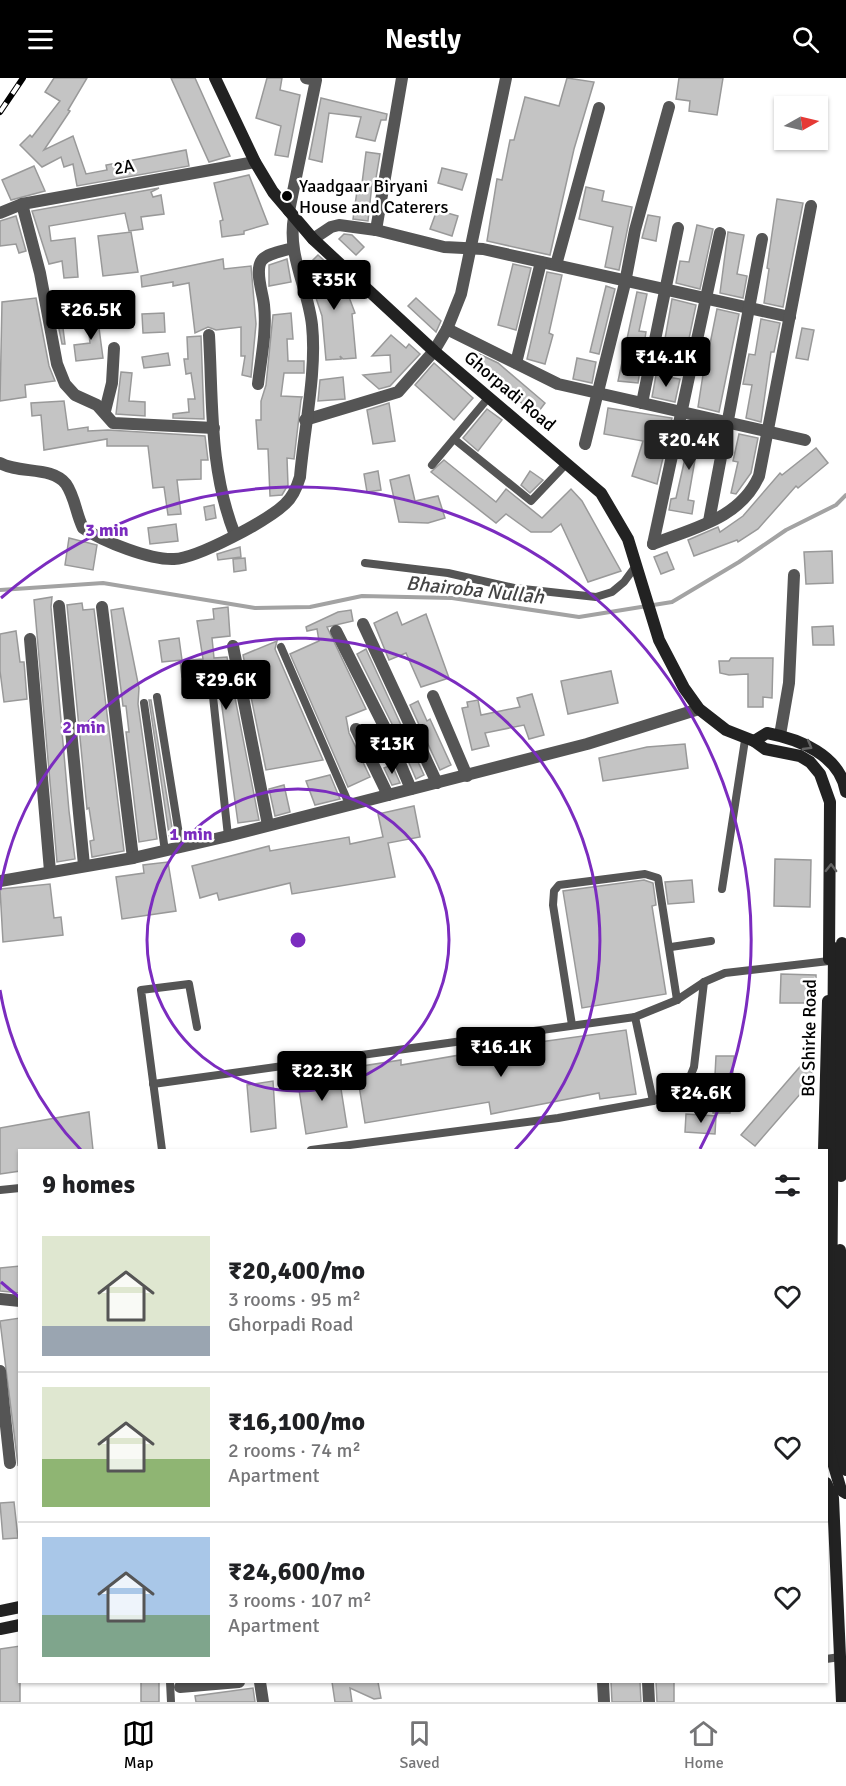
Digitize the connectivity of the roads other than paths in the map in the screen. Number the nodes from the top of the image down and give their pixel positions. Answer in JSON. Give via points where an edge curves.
{"nodes":[{"id":1,"x":215,"y":78,"type":"edge"},
{"id":2,"x":306,"y":78,"type":"edge"},
{"id":3,"x":402,"y":78,"type":"edge"},
{"id":4,"x":506,"y":78,"type":"edge"},
{"id":5,"x":669,"y":107,"type":"dead end"},
{"id":6,"x":599,"y":108,"type":"dead end"},
{"id":7,"x":255,"y":162,"type":"junction"},
{"id":8,"x":22,"y":204,"type":"junction"},
{"id":9,"x":811,"y":206,"type":"dead end"},
{"id":10,"x":0,"y":213,"type":"edge"},
{"id":11,"x":291,"y":214,"type":"junction"},
{"id":12,"x":678,"y":228,"type":"dead end"},
{"id":13,"x":376,"y":230,"type":"junction"},
{"id":14,"x":720,"y":233,"type":"dead end"},
{"id":15,"x":762,"y":238,"type":"dead end"},
{"id":16,"x":314,"y":239,"type":"junction"},
{"id":17,"x":292,"y":248,"type":"junction"},
{"id":18,"x":470,"y":249,"type":"junction"},
{"id":19,"x":541,"y":262,"type":"junction"},
{"id":20,"x":556,"y":265,"type":"junction"},
{"id":21,"x":625,"y":283,"type":"junction"},
{"id":22,"x":666,"y":291,"type":"junction"},
{"id":23,"x":706,"y":298,"type":"junction"},
{"id":24,"x":750,"y":308,"type":"junction"},
{"id":25,"x":790,"y":317,"type":"junction"},
{"id":26,"x":447,"y":329,"type":"junction"},
{"id":27,"x":209,"y":335,"type":"dead end"},
{"id":28,"x":114,"y":348,"type":"dead end"},
{"id":29,"x":434,"y":351,"type":"junction"},
{"id":30,"x":516,"y":363,"type":"junction"},
{"id":31,"x":258,"y":384,"type":"dead end"},
{"id":32,"x":596,"y":393,"type":"junction"},
{"id":33,"x":489,"y":397,"type":"junction"},
{"id":34,"x":642,"y":403,"type":"junction"},
{"id":35,"x":105,"y":411,"type":"junction"},
{"id":36,"x":681,"y":412,"type":"junction"},
{"id":37,"x":305,"y":420,"type":"junction"},
{"id":38,"x":728,"y":423,"type":"junction"},
{"id":39,"x":214,"y":428,"type":"junction"},
{"id":40,"x":767,"y":432,"type":"junction"},
{"id":41,"x":454,"y":439,"type":"junction"},
{"id":42,"x":805,"y":440,"type":"dead end"},
{"id":43,"x":585,"y":444,"type":"dead end"},
{"id":44,"x":0,"y":463,"type":"edge"},
{"id":45,"x":567,"y":463,"type":"junction"},
{"id":46,"x":432,"y":465,"type":"dead end"},
{"id":47,"x":709,"y":521,"type":"junction"},
{"id":48,"x":235,"y":535,"type":"junction"},
{"id":49,"x":365,"y":563,"type":"dead end"},
{"id":50,"x":635,"y":569,"type":"junction"},
{"id":51,"x":794,"y":575,"type":"dead end"},
{"id":52,"x":58,"y":606,"type":"dead end"},
{"id":53,"x":102,"y":608,"type":"dead end"},
{"id":54,"x":363,"y":624,"type":"dead end"},
{"id":55,"x":336,"y":631,"type":"dead end"},
{"id":56,"x":30,"y":639,"type":"dead end"},
{"id":57,"x":233,"y":646,"type":"dead end"},
{"id":58,"x":281,"y":647,"type":"dead end"},
{"id":59,"x":211,"y":678,"type":"dead end"},
{"id":60,"x":433,"y":696,"type":"dead end"},
{"id":61,"x":157,"y":697,"type":"dead end"},
{"id":62,"x":144,"y":703,"type":"dead end"},
{"id":63,"x":699,"y":709,"type":"junction"},
{"id":64,"x":356,"y":729,"type":"dead end"},
{"id":65,"x":780,"y":735,"type":"junction"},
{"id":66,"x":750,"y":740,"type":"junction"},
{"id":67,"x":835,"y":768,"type":"junction"},
{"id":68,"x":820,"y":774,"type":"junction"},
{"id":69,"x":466,"y":776,"type":"junction"},
{"id":70,"x":437,"y":783,"type":"junction"},
{"id":71,"x":411,"y":789,"type":"junction"},
{"id":72,"x":846,"y":792,"type":"edge"},
{"id":73,"x":388,"y":795,"type":"junction"},
{"id":74,"x":349,"y":804,"type":"junction"},
{"id":75,"x":268,"y":825,"type":"junction"},
{"id":76,"x":228,"y":836,"type":"junction"},
{"id":77,"x":181,"y":847,"type":"junction"},
{"id":78,"x":165,"y":850,"type":"junction"},
{"id":79,"x":133,"y":858,"type":"junction"},
{"id":80,"x":84,"y":865,"type":"junction"},
{"id":81,"x":50,"y":871,"type":"junction"},
{"id":82,"x":0,"y":881,"type":"edge"},
{"id":83,"x":722,"y":889,"type":"dead end"},
{"id":84,"x":829,"y":926,"type":"junction"},
{"id":85,"x":711,"y":941,"type":"dead end"},
{"id":86,"x":841,"y":941,"type":"edge"},
{"id":87,"x":671,"y":947,"type":"junction"},
{"id":88,"x":829,"y":960,"type":"junction"},
{"id":89,"x":704,"y":982,"type":"junction"},
{"id":90,"x":677,"y":1000,"type":"junction"},
{"id":91,"x":635,"y":1017,"type":"junction"},
{"id":92,"x":572,"y":1025,"type":"junction"},
{"id":93,"x":197,"y":1027,"type":"dead end"},
{"id":94,"x":153,"y":1084,"type":"junction"},
{"id":95,"x":653,"y":1101,"type":"junction"},
{"id":96,"x":162,"y":1149,"type":"edge"},
{"id":97,"x":319,"y":1149,"type":"edge"},
{"id":98,"x":824,"y":1149,"type":"edge"},
{"id":99,"x":18,"y":1188,"type":"edge"},
{"id":100,"x":0,"y":1190,"type":"edge"},
{"id":101,"x":0,"y":1299,"type":"edge"},
{"id":102,"x":18,"y":1301,"type":"edge"},
{"id":103,"x":0,"y":1371,"type":"edge"},
{"id":104,"x":846,"y":1458,"type":"edge"},
{"id":105,"x":10,"y":1463,"type":"dead end"},
{"id":106,"x":846,"y":1470,"type":"edge"},
{"id":107,"x":828,"y":1479,"type":"edge"},
{"id":108,"x":835,"y":1494,"type":"edge"},
{"id":109,"x":18,"y":1607,"type":"edge"},
{"id":110,"x":0,"y":1611,"type":"edge"},
{"id":111,"x":18,"y":1625,"type":"edge"},
{"id":112,"x":0,"y":1629,"type":"edge"},
{"id":113,"x":840,"y":1657,"type":"junction"},
{"id":114,"x":828,"y":1659,"type":"edge"},
{"id":115,"x":207,"y":1683,"type":"edge"},
{"id":116,"x":260,"y":1683,"type":"edge"},
{"id":117,"x":603,"y":1683,"type":"edge"},
{"id":118,"x":648,"y":1683,"type":"edge"},
{"id":119,"x":175,"y":1684,"type":"edge"},
{"id":120,"x":171,"y":1702,"type":"edge"},
{"id":121,"x":263,"y":1702,"type":"edge"},
{"id":122,"x":604,"y":1702,"type":"edge"},
{"id":123,"x":649,"y":1702,"type":"edge"},
{"id":124,"x":842,"y":1702,"type":"edge"}],
"edges":[{"from":1,"to":7,"type":"main road","name":"Ghorpadi Road"},
{"from":2,"to":11,"type":"street","via":[[316,80]]},
{"from":3,"to":13,"type":"street"},
{"from":4,"to":18,"type":"street"},
{"from":5,"to":21,"type":"street","via":[[635,230]]},
{"from":6,"to":20,"type":"street"},
{"from":7,"to":8,"type":"street","name":"2A"},
{"from":7,"to":11,"type":"main road","name":"Ghorpadi Road"},
{"from":8,"to":10,"type":"street","name":"2A"},
{"from":8,"to":35,"type":"street","via":[[57,364],[65,384],[75,395]]},
{"from":9,"to":25,"type":"street"},
{"from":11,"to":16,"type":"main road","name":"Ghorpadi Road"},
{"from":11,"to":17,"type":"street"},
{"from":12,"to":22,"type":"street"},
{"from":13,"to":16,"type":"street","via":[[339,225]]},
{"from":13,"to":18,"type":"street","via":[[444,247]]},
{"from":14,"to":23,"type":"street"},
{"from":15,"to":24,"type":"street"},
{"from":16,"to":29,"type":"main road","name":"Ghorpadi Road"},
{"from":17,"to":31,"type":"street","via":[[261,261],[265,332]]},
{"from":17,"to":37,"type":"street","via":[[312,323],[313,354]]},
{"from":18,"to":19,"type":"street"},
{"from":18,"to":26,"type":"street"},
{"from":19,"to":20,"type":"street"},
{"from":19,"to":30,"type":"street"},
{"from":20,"to":21,"type":"street"},
{"from":21,"to":22,"type":"street"},
{"from":21,"to":32,"type":"street"},
{"from":22,"to":23,"type":"street"},
{"from":22,"to":34,"type":"street"},
{"from":23,"to":24,"type":"street"},
{"from":23,"to":36,"type":"street"},
{"from":24,"to":25,"type":"street"},
{"from":24,"to":38,"type":"street"},
{"from":25,"to":40,"type":"street"},
{"from":26,"to":29,"type":"street"},
{"from":26,"to":30,"type":"street"},
{"from":27,"to":39,"type":"street"},
{"from":28,"to":35,"type":"street"},
{"from":29,"to":33,"type":"main road","name":"Ghorpadi Road"},
{"from":29,"to":37,"type":"street","via":[[398,392]]},
{"from":30,"to":32,"type":"street","via":[[558,384]]},
{"from":32,"to":34,"type":"street"},
{"from":32,"to":43,"type":"street"},
{"from":33,"to":41,"type":"lane"},
{"from":33,"to":45,"type":"main road","name":"Ghorpadi Road"},
{"from":34,"to":36,"type":"street"},
{"from":35,"to":39,"type":"street","via":[[113,423]]},
{"from":36,"to":38,"type":"street"},
{"from":36,"to":47,"type":"street","via":[[653,544]]},
{"from":37,"to":48,"type":"street","via":[[300,477],[294,492],[284,505]]},
{"from":38,"to":40,"type":"street"},
{"from":38,"to":47,"type":"street"},
{"from":39,"to":48,"type":"street","via":[[216,475]]},
{"from":40,"to":42,"type":"street"},
{"from":40,"to":47,"type":"street","via":[[753,490],[730,513]]},
{"from":41,"to":45,"type":"lane","via":[[531,501]]},
{"from":41,"to":46,"type":"lane"},
{"from":44,"to":48,"type":"street","via":[[8,468],[56,475],[72,495],[83,528],[150,556],[174,559],[195,555]]},
{"from":45,"to":50,"type":"main road","name":"Ghorpadi Road","via":[[601,493],[618,519],[628,539]]},
{"from":49,"to":50,"type":"lane","via":[[448,573],[514,588],[596,597],[612,591]]},
{"from":50,"to":63,"type":"main road","name":"Ghorpadi Road","via":[[659,640]]},
{"from":51,"to":65,"type":"street","via":[[789,683]]},
{"from":52,"to":80,"type":"street"},
{"from":53,"to":79,"type":"street"},
{"from":54,"to":70,"type":"street"},
{"from":55,"to":71,"type":"street"},
{"from":56,"to":81,"type":"street"},
{"from":57,"to":75,"type":"street"},
{"from":58,"to":74,"type":"lane"},
{"from":59,"to":76,"type":"lane"},
{"from":60,"to":69,"type":"street"},
{"from":61,"to":77,"type":"lane"},
{"from":62,"to":78,"type":"lane"},
{"from":63,"to":66,"type":"main road","name":"Ghorpadi Road","via":[[711,720]]},
{"from":63,"to":69,"type":"street","via":[[629,733]]},
{"from":64,"to":73,"type":"street"},
{"from":65,"to":66,"type":"main road","via":[[767,732]]},
{"from":65,"to":67,"type":"main road","one_way":true,"via":[[812,747]]},
{"from":66,"to":68,"type":"main road","name":"Ghorpadi Road","via":[[765,749],[800,756]]},
{"from":66,"to":83,"type":"lane"},
{"from":67,"to":68,"type":"main road"},
{"from":67,"to":72,"type":"main road"},
{"from":84,"to":68,"type":"main road","one_way":true,"via":[[830,802]]},
{"from":69,"to":70,"type":"street"},
{"from":70,"to":71,"type":"street"},
{"from":71,"to":73,"type":"street"},
{"from":73,"to":74,"type":"street"},
{"from":74,"to":75,"type":"street"},
{"from":75,"to":76,"type":"street"},
{"from":76,"to":77,"type":"street"},
{"from":77,"to":78,"type":"street"},
{"from":78,"to":79,"type":"street"},
{"from":79,"to":80,"type":"street"},
{"from":80,"to":81,"type":"street"},
{"from":81,"to":82,"type":"street"},
{"from":84,"to":86,"type":"main road"},
{"from":84,"to":88,"type":"main road","name":"BG Shirke Road"},
{"from":85,"to":87,"type":"lane"},
{"from":86,"to":106,"type":"main road","bridge":true,"via":[[839,1392],[841,1449]]},
{"from":86,"to":108,"type":"main road","bridge":true,"via":[[830,1452]]},
{"from":87,"to":90,"type":"lane"},
{"from":87,"to":92,"type":"lane","via":[[658,878],[645,874],[559,885],[553,904]]},
{"from":88,"to":89,"type":"lane","via":[[725,973]]},
{"from":88,"to":98,"type":"main road","name":"BG Shirke Road"},
{"from":89,"to":90,"type":"lane"},
{"from":89,"to":95,"type":"lane","via":[[691,1074],[680,1090]]},
{"from":90,"to":91,"type":"lane"},
{"from":91,"to":92,"type":"lane"},
{"from":91,"to":95,"type":"lane"},
{"from":92,"to":94,"type":"lane"},
{"from":93,"to":94,"type":"lane","via":[[189,984],[141,990]]},
{"from":94,"to":96,"type":"lane"},
{"from":95,"to":97,"type":"lane","via":[[558,1118]]},
{"from":99,"to":100,"type":"lane"},
{"from":101,"to":102,"type":"street"},
{"from":103,"to":105,"type":"street"},
{"from":104,"to":107,"type":"main road"},
{"from":108,"to":113,"type":"main road"},
{"from":109,"to":110,"type":"main road"},
{"from":111,"to":112,"type":"main road"},
{"from":113,"to":114,"type":"lane"},
{"from":113,"to":124,"type":"main road"},
{"from":115,"to":119,"type":"street"},
{"from":116,"to":121,"type":"street"},
{"from":117,"to":122,"type":"street"},
{"from":118,"to":123,"type":"street"},
{"from":119,"to":120,"type":"lane"}]}
